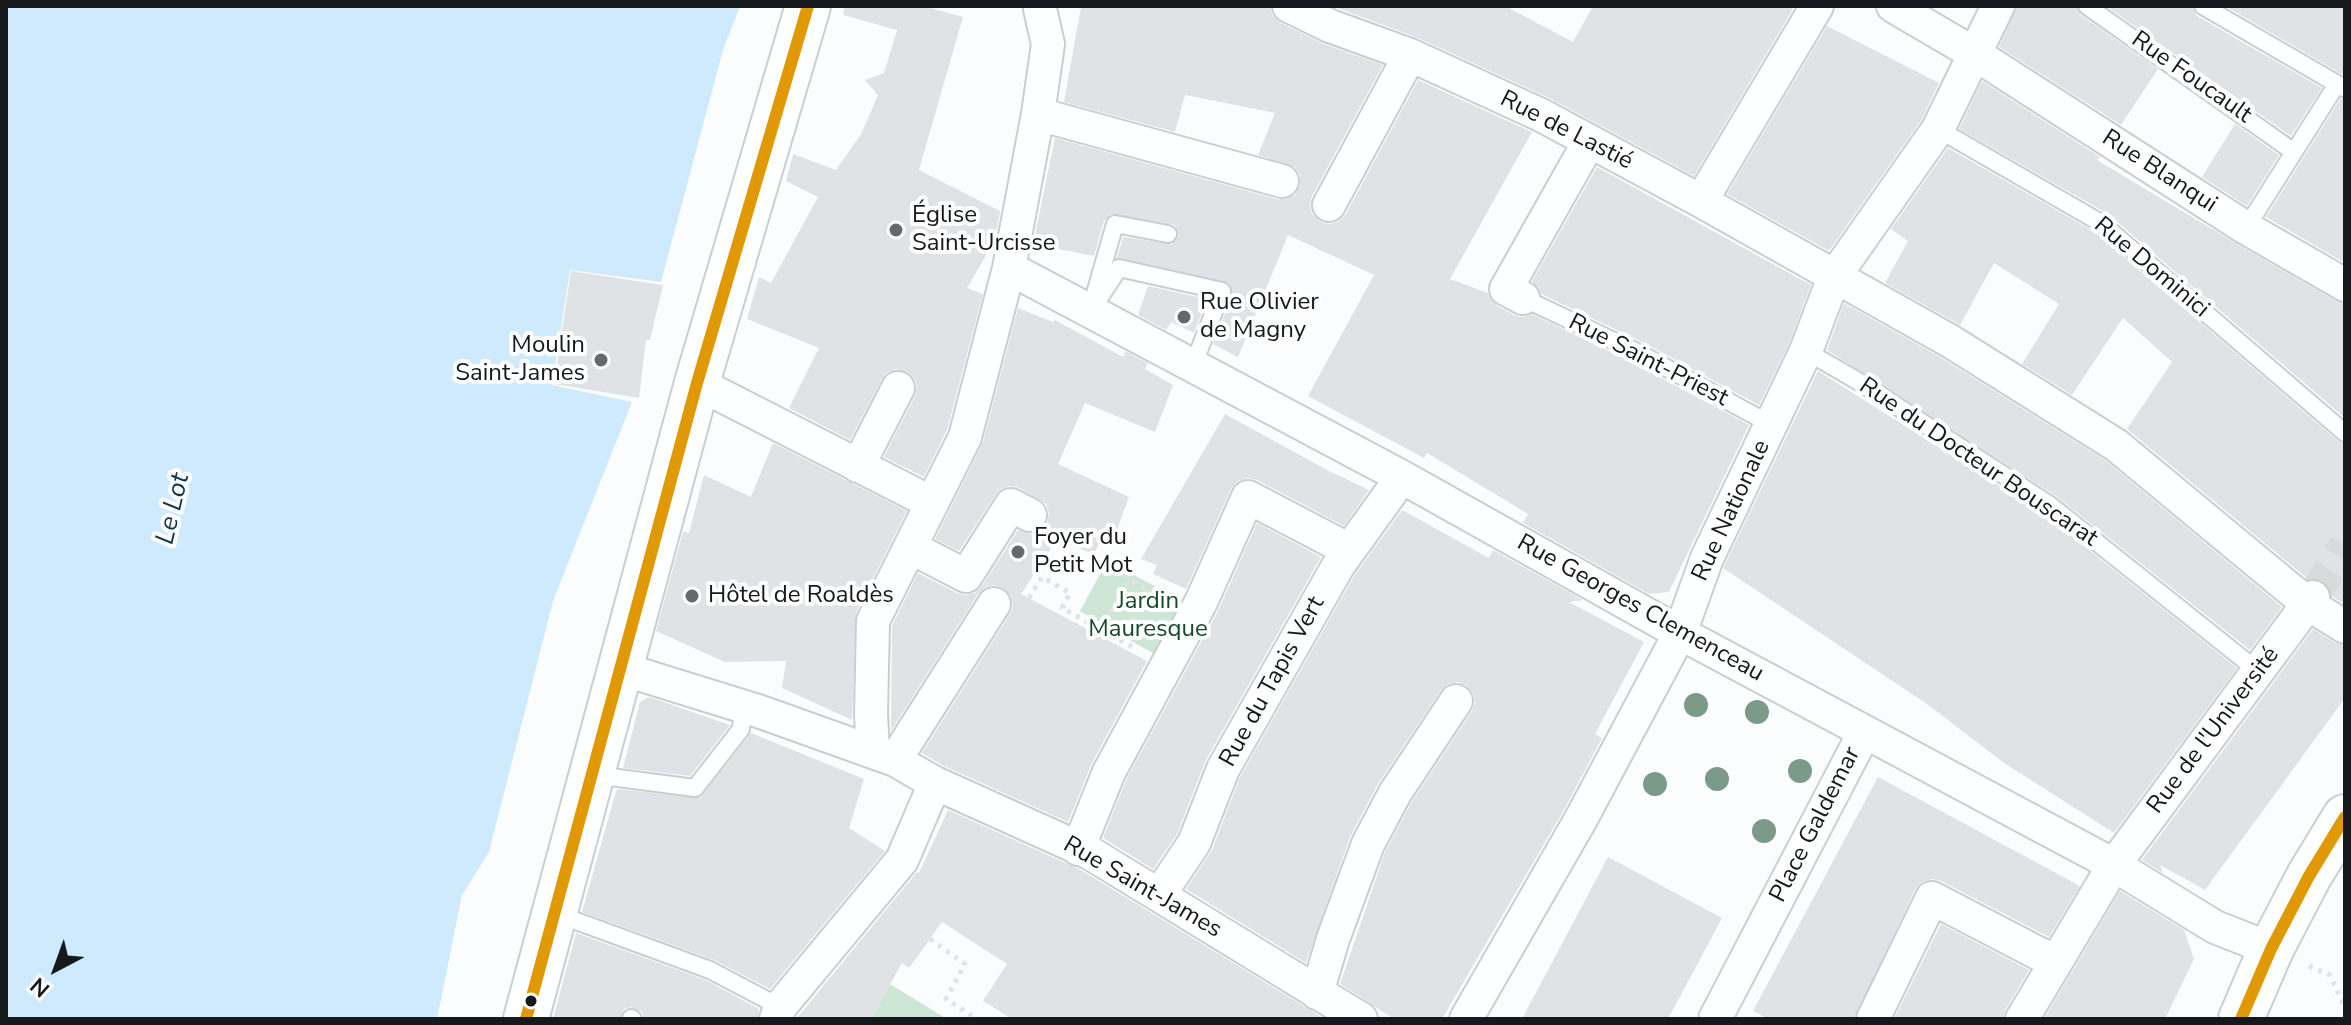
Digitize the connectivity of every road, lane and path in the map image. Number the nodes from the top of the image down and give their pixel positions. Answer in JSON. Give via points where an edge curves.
{"nodes":[{"id":1,"x":808,"y":6,"type":"edge"},
{"id":2,"x":1289,"y":6,"type":"edge"},
{"id":3,"x":1817,"y":6,"type":"edge"},
{"id":4,"x":1893,"y":6,"type":"edge"},
{"id":5,"x":1998,"y":6,"type":"edge"},
{"id":6,"x":2087,"y":6,"type":"edge"},
{"id":7,"x":2203,"y":6,"type":"edge"},
{"id":8,"x":1039,"y":7,"type":"edge"},
{"id":9,"x":1335,"y":16,"type":"edge"},
{"id":10,"x":1975,"y":54,"type":"junction"},
{"id":11,"x":1410,"y":55,"type":"junction"},
{"id":12,"x":2341,"y":86,"type":"edge"},
{"id":13,"x":1038,"y":114,"type":"junction"},
{"id":14,"x":1938,"y":129,"type":"junction"},
{"id":15,"x":1589,"y":142,"type":"junction"},
{"id":16,"x":2294,"y":152,"type":"junction"},
{"id":17,"x":1282,"y":181,"type":"dead end"},
{"id":18,"x":1701,"y":201,"type":"junction"},
{"id":19,"x":1329,"y":205,"type":"dead end"},
{"id":20,"x":2246,"y":228,"type":"junction"},
{"id":21,"x":1168,"y":234,"type":"dead end"},
{"id":22,"x":1009,"y":268,"type":"junction"},
{"id":23,"x":1834,"y":277,"type":"junction"},
{"id":24,"x":2345,"y":285,"type":"edge"},
{"id":25,"x":1523,"y":298,"type":"joint"},
{"id":26,"x":1090,"y":312,"type":"junction"},
{"id":27,"x":1806,"y":351,"type":"junction"},
{"id":28,"x":1193,"y":366,"type":"junction"},
{"id":29,"x":697,"y":383,"type":"junction"},
{"id":30,"x":898,"y":388,"type":"dead end"},
{"id":31,"x":1772,"y":425,"type":"junction"},
{"id":32,"x":2345,"y":433,"type":"edge"},
{"id":33,"x":858,"y":466,"type":"junction"},
{"id":34,"x":1402,"y":477,"type":"junction"},
{"id":35,"x":932,"y":503,"type":"junction"},
{"id":36,"x":1030,"y":515,"type":"dead end"},
{"id":37,"x":910,"y":547,"type":"junction"},
{"id":38,"x":1349,"y":550,"type":"junction"},
{"id":39,"x":2310,"y":601,"type":"junction"},
{"id":40,"x":994,"y":604,"type":"joint"},
{"id":41,"x":2345,"y":627,"type":"edge"},
{"id":42,"x":1100,"y":629,"type":"junction"},
{"id":43,"x":1680,"y":633,"type":"junction"},
{"id":44,"x":1112,"y":636,"type":"junction"},
{"id":45,"x":1121,"y":641,"type":"junction"},
{"id":46,"x":1165,"y":666,"type":"junction"},
{"id":47,"x":619,"y":668,"type":"junction"},
{"id":48,"x":2258,"y":671,"type":"junction"},
{"id":49,"x":1088,"y":683,"type":"dead end"},
{"id":50,"x":1456,"y":701,"type":"dead end"},
{"id":51,"x":743,"y":707,"type":"junction"},
{"id":52,"x":1864,"y":733,"type":"junction"},
{"id":53,"x":884,"y":755,"type":"junction"},
{"id":54,"x":593,"y":774,"type":"junction"},
{"id":55,"x":935,"y":783,"type":"junction"},
{"id":56,"x":2345,"y":817,"type":"edge"},
{"id":57,"x":1078,"y":849,"type":"junction"},
{"id":58,"x":2114,"y":865,"type":"junction"},
{"id":59,"x":1159,"y":895,"type":"junction"},
{"id":60,"x":553,"y":913,"type":"junction"},
{"id":61,"x":930,"y":939,"type":"dead end"},
{"id":62,"x":2271,"y":949,"type":"junction"},
{"id":63,"x":2055,"y":962,"type":"junction"},
{"id":64,"x":1317,"y":993,"type":"junction"},
{"id":65,"x":2345,"y":1008,"type":"edge"},
{"id":66,"x":778,"y":1013,"type":"edge"},
{"id":67,"x":526,"y":1019,"type":"edge"},
{"id":68,"x":977,"y":1019,"type":"edge"},
{"id":69,"x":1361,"y":1019,"type":"edge"},
{"id":70,"x":1466,"y":1019,"type":"edge"},
{"id":71,"x":1715,"y":1019,"type":"edge"},
{"id":72,"x":1873,"y":1019,"type":"edge"},
{"id":73,"x":2022,"y":1019,"type":"edge"},
{"id":74,"x":2241,"y":1019,"type":"edge"}],
"edges":[{"from":1,"to":29,"type":"main road"},
{"from":2,"to":9,"type":"street","name":"Rue de Lastié"},
{"from":3,"to":18,"type":"street"},
{"from":4,"to":10,"type":"street","name":"Rue Blanqui"},
{"from":5,"to":10,"type":"street","name":"Rue Nationale"},
{"from":6,"to":16,"type":"lane","name":"Rue Foucault"},
{"from":7,"to":12,"type":"lane"},
{"from":8,"to":13,"type":"street","via":[[1048,44]]},
{"from":9,"to":11,"type":"street","name":"Rue de Lastié"},
{"from":10,"to":14,"type":"street","name":"Rue Nationale"},
{"from":10,"to":20,"type":"street","name":"Rue Blanqui"},
{"from":11,"to":15,"type":"street","name":"Rue de Lastié"},
{"from":11,"to":19,"type":"street"},
{"from":12,"to":16,"type":"lane"},
{"from":13,"to":17,"type":"street"},
{"from":13,"to":22,"type":"street"},
{"from":14,"to":23,"type":"street","name":"Rue Nationale"},
{"from":14,"to":32,"type":"lane","name":"Rue Dominici","via":[[2101,223]]},
{"from":15,"to":18,"type":"street","name":"Rue de Lastié"},
{"from":15,"to":25,"type":"street","via":[[1506,289]]},
{"from":16,"to":20,"type":"lane"},
{"from":18,"to":23,"type":"street","name":"Rue de Lastié"},
{"from":20,"to":24,"type":"street","name":"Rue Blanqui"},
{"from":21,"to":26,"type":"lane","via":[[1115,224]]},
{"from":22,"to":26,"type":"street","name":"Rue Georges Clemenceau"},
{"from":22,"to":35,"type":"street","via":[[965,437]]},
{"from":23,"to":27,"type":"street","name":"Rue Nationale"},
{"from":23,"to":39,"type":"street","name":"Rue de Lastié","via":[[1950,341],[2116,445]]},
{"from":25,"to":31,"type":"lane","name":"Rue Saint-Priest"},
{"from":26,"to":28,"type":"street","name":"Rue Georges Clemenceau"},
{"from":26,"to":28,"type":"lane","via":[[1119,268],[1222,291]]},
{"from":27,"to":31,"type":"street","name":"Rue Nationale"},
{"from":27,"to":48,"type":"lane","name":"Rue du Docteur Bouscarat","via":[[2050,505]]},
{"from":28,"to":34,"type":"street","name":"Rue Georges Clemenceau"},
{"from":29,"to":33,"type":"street"},
{"from":29,"to":47,"type":"main road"},
{"from":30,"to":33,"type":"street"},
{"from":31,"to":43,"type":"street","name":"Rue Nationale","via":[[1707,558]]},
{"from":33,"to":35,"type":"street"},
{"from":34,"to":38,"type":"street","name":"Rue du Tapis Vert"},
{"from":34,"to":43,"type":"street","name":"Rue Georges Clemenceau"},
{"from":35,"to":37,"type":"street"},
{"from":36,"to":37,"type":"street","via":[[1011,505],[966,576]]},
{"from":37,"to":53,"type":"street","via":[[873,621],[871,714]]},
{"from":38,"to":46,"type":"street","via":[[1248,497],[1201,602]]},
{"from":38,"to":59,"type":"street","name":"Rue du Tapis Vert","via":[[1223,769],[1194,843]]},
{"from":39,"to":41,"type":"street","name":"Rue de Lastié"},
{"from":39,"to":48,"type":"street","name":"Rue de l'Université"},
{"from":40,"to":42,"type":"path","via":[[1027,602],[1042,577],[1070,593],[1062,608]]},
{"from":40,"to":53,"type":"street"},
{"from":42,"to":44,"type":"path"},
{"from":42,"to":45,"type":"path","via":[[1130,580],[1150,591]]},
{"from":43,"to":52,"type":"street","name":"Rue Georges Clemenceau"},
{"from":43,"to":70,"type":"street","name":"Rue Nationale"},
{"from":44,"to":45,"type":"path"},
{"from":44,"to":49,"type":"path"},
{"from":45,"to":46,"type":"path"},
{"from":46,"to":57,"type":"street","via":[[1109,772]]},
{"from":47,"to":51,"type":"street","name":"Rue Saint-James"},
{"from":47,"to":54,"type":"main road"},
{"from":48,"to":58,"type":"street","name":"Rue de l'Université"},
{"from":50,"to":64,"type":"street","via":[[1368,844]]},
{"from":51,"to":53,"type":"street","name":"Rue Saint-James"},
{"from":51,"to":54,"type":"lane","via":[[741,729],[695,788]]},
{"from":52,"to":58,"type":"street","name":"Rue Georges Clemenceau"},
{"from":52,"to":71,"type":"street","name":"Place Galdemar"},
{"from":53,"to":55,"type":"street","name":"Rue Saint-James"},
{"from":54,"to":60,"type":"main road"},
{"from":55,"to":57,"type":"street","name":"Rue Saint-James"},
{"from":55,"to":66,"type":"street","via":[[902,860]]},
{"from":56,"to":62,"type":"main road"},
{"from":57,"to":59,"type":"street","name":"Rue Saint-James"},
{"from":58,"to":62,"type":"street","name":"Rue Georges Clemenceau","via":[[2215,927]]},
{"from":58,"to":63,"type":"street","name":"Rue de l'Université"},
{"from":59,"to":64,"type":"street","name":"Rue Saint-James"},
{"from":60,"to":66,"type":"lane","via":[[710,970]]},
{"from":60,"to":67,"type":"main road"},
{"from":61,"to":68,"type":"path","via":[[965,964],[946,999]]},
{"from":62,"to":65,"type":"path","via":[[2330,975]]},
{"from":62,"to":74,"type":"main road"},
{"from":63,"to":72,"type":"street","via":[[1932,898]]},
{"from":63,"to":73,"type":"street","name":"Rue de l'Université"},
{"from":64,"to":69,"type":"street","name":"Rue Saint-James"}]}
